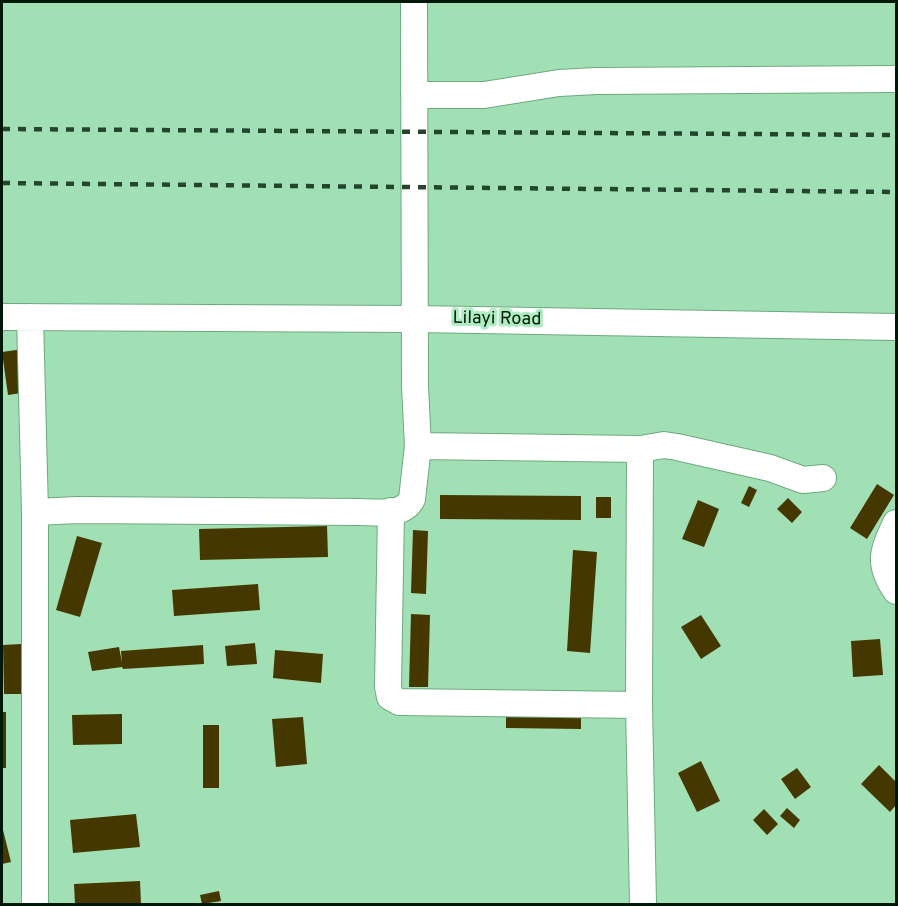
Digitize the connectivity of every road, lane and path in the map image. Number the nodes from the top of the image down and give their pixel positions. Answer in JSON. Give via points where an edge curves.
{"nodes":[{"id":1,"x":414,"y":2,"type":"edge"},
{"id":2,"x":897,"y":79,"type":"edge"},
{"id":3,"x":414,"y":95,"type":"junction"},
{"id":4,"x":2,"y":317,"type":"edge"},
{"id":5,"x":30,"y":317,"type":"junction"},
{"id":6,"x":415,"y":319,"type":"junction"},
{"id":7,"x":897,"y":327,"type":"edge"},
{"id":8,"x":418,"y":446,"type":"junction"},
{"id":9,"x":640,"y":449,"type":"junction"},
{"id":10,"x":823,"y":478,"type":"dead end"},
{"id":11,"x":391,"y":511,"type":"junction"},
{"id":12,"x":35,"y":512,"type":"junction"},
{"id":13,"x":897,"y":523,"type":"edge"},
{"id":14,"x":897,"y":591,"type":"edge"},
{"id":15,"x":639,"y":705,"type":"junction"},
{"id":16,"x":35,"y":904,"type":"edge"},
{"id":17,"x":643,"y":904,"type":"edge"}],
"edges":[{"from":1,"to":3,"type":"street"},
{"from":2,"to":3,"type":"street","via":[[596,81],[484,95]]},
{"from":3,"to":6,"type":"street"},
{"from":4,"to":5,"type":"street","name":"Lilayi Road"},
{"from":5,"to":6,"type":"street","name":"Lilayi Road"},
{"from":5,"to":12,"type":"street"},
{"from":6,"to":7,"type":"street","name":"Lilayi Road"},
{"from":6,"to":8,"type":"street"},
{"from":8,"to":9,"type":"street"},
{"from":8,"to":11,"type":"street","via":[[412,499],[402,510]]},
{"from":9,"to":10,"type":"street","via":[[677,447],[770,468],[803,480]]},
{"from":9,"to":15,"type":"street"},
{"from":11,"to":12,"type":"street"},
{"from":11,"to":15,"type":"street","via":[[390,697],[399,702]]},
{"from":12,"to":16,"type":"street"},
{"from":13,"to":14,"type":"street","via":[[884,550],[883,562],[886,576]]},
{"from":15,"to":17,"type":"street"}]}
